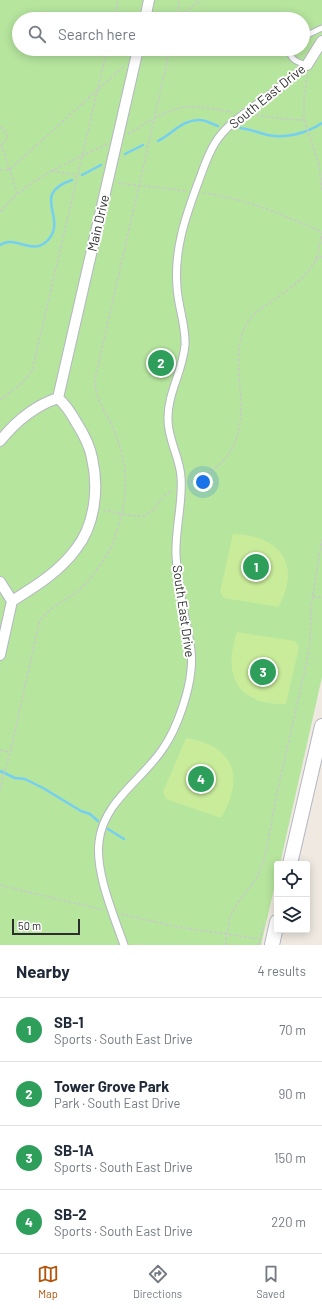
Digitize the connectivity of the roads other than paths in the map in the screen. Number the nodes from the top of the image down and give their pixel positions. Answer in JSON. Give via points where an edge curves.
{"nodes":[{"id":1,"x":149,"y":0,"type":"edge"},
{"id":2,"x":146,"y":12,"type":"edge"},
{"id":3,"x":322,"y":28,"type":"edge"},
{"id":4,"x":310,"y":34,"type":"edge"},
{"id":5,"x":322,"y":42,"type":"edge"},
{"id":6,"x":137,"y":56,"type":"edge"},
{"id":7,"x":291,"y":56,"type":"edge"},
{"id":8,"x":307,"y":65,"type":"junction"},
{"id":9,"x":58,"y":398,"type":"junction"},
{"id":10,"x":0,"y":441,"type":"edge"},
{"id":11,"x":0,"y":582,"type":"edge"},
{"id":12,"x":12,"y":601,"type":"junction"},
{"id":13,"x":0,"y":655,"type":"edge"},
{"id":14,"x":322,"y":726,"type":"edge"},
{"id":15,"x":291,"y":861,"type":"edge"},
{"id":16,"x":270,"y":923,"type":"edge"},
{"id":17,"x":268,"y":944,"type":"edge"},
{"id":18,"x":124,"y":945,"type":"edge"}],
"edges":[{"from":1,"to":2,"type":"street"},
{"from":3,"to":4,"type":"lane"},
{"from":5,"to":8,"type":"street","name":"South East Drive"},
{"from":6,"to":9,"type":"street","name":"Main Drive"},
{"from":7,"to":8,"type":"lane","via":[[301,64]]},
{"from":8,"to":18,"type":"street","name":"South East Drive","via":[[232,123],[215,143],[207,157],[184,220],[177,251],[177,288],[185,344],[170,399],[168,421],[180,470],[176,553],[179,588],[192,649],[191,669],[187,693],[164,747],[119,799],[102,826],[99,860]]},
{"from":9,"to":10,"type":"street","via":[[44,403],[25,416]]},
{"from":9,"to":12,"type":"street","via":[[66,405],[82,433],[92,458],[94,508],[88,528],[77,548],[63,564],[42,582]]},
{"from":11,"to":12,"type":"street"},
{"from":12,"to":13,"type":"street"},
{"from":14,"to":15,"type":"main road"},
{"from":16,"to":17,"type":"main road"}]}
